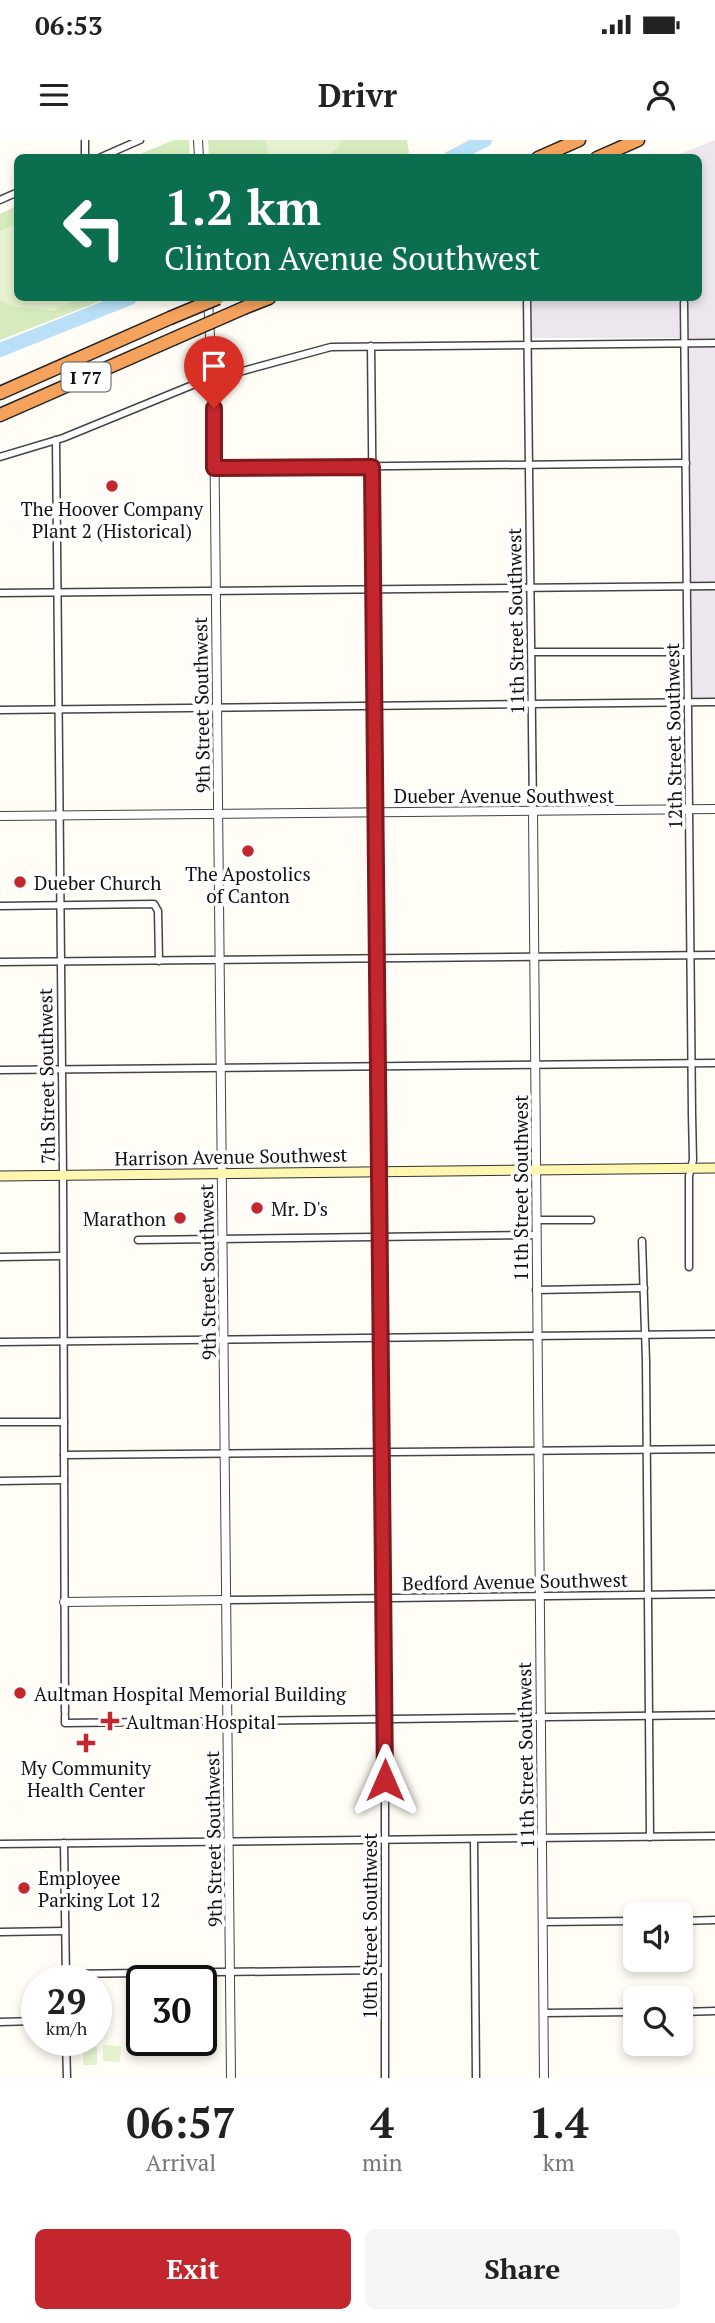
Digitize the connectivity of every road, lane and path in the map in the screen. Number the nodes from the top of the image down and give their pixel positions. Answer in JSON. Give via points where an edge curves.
{"nodes":[{"id":1,"x":140,"y":140,"type":"edge"},
{"id":2,"x":579,"y":140,"type":"edge"},
{"id":3,"x":624,"y":140,"type":"edge"},
{"id":4,"x":638,"y":140,"type":"edge"},
{"id":5,"x":108,"y":154,"type":"edge"},
{"id":6,"x":547,"y":154,"type":"edge"},
{"id":7,"x":592,"y":154,"type":"edge"},
{"id":8,"x":606,"y":154,"type":"edge"},
{"id":9,"x":208,"y":301,"type":"edge"},
{"id":10,"x":211,"y":301,"type":"edge"},
{"id":11,"x":261,"y":301,"type":"edge"},
{"id":12,"x":527,"y":301,"type":"edge"},
{"id":13,"x":684,"y":303,"type":"dead end"},
{"id":14,"x":685,"y":343,"type":"junction"},
{"id":15,"x":715,"y":343,"type":"edge"},
{"id":16,"x":528,"y":345,"type":"junction"},
{"id":17,"x":371,"y":346,"type":"junction"},
{"id":18,"x":213,"y":379,"type":"junction"},
{"id":19,"x":0,"y":393,"type":"edge"},
{"id":20,"x":0,"y":415,"type":"edge"},
{"id":21,"x":56,"y":440,"type":"junction"},
{"id":22,"x":0,"y":457,"type":"edge"},
{"id":23,"x":686,"y":463,"type":"junction"},
{"id":24,"x":529,"y":465,"type":"junction"},
{"id":25,"x":372,"y":467,"type":"junction"},
{"id":26,"x":214,"y":468,"type":"junction"},
{"id":27,"x":687,"y":586,"type":"junction"},
{"id":28,"x":715,"y":586,"type":"edge"},
{"id":29,"x":531,"y":587,"type":"junction"},
{"id":30,"x":373,"y":589,"type":"junction"},
{"id":31,"x":216,"y":590,"type":"junction"},
{"id":32,"x":56,"y":592,"type":"junction"},
{"id":33,"x":0,"y":593,"type":"edge"},
{"id":34,"x":532,"y":652,"type":"junction"},
{"id":35,"x":687,"y":652,"type":"junction"},
{"id":36,"x":715,"y":702,"type":"edge"},
{"id":37,"x":688,"y":703,"type":"junction"},
{"id":38,"x":532,"y":704,"type":"junction"},
{"id":39,"x":216,"y":706,"type":"junction"},
{"id":40,"x":375,"y":706,"type":"junction"},
{"id":41,"x":58,"y":709,"type":"junction"},
{"id":42,"x":0,"y":710,"type":"edge"},
{"id":43,"x":689,"y":809,"type":"junction"},
{"id":44,"x":715,"y":809,"type":"edge"},
{"id":45,"x":533,"y":811,"type":"junction"},
{"id":46,"x":375,"y":812,"type":"junction"},
{"id":47,"x":218,"y":814,"type":"junction"},
{"id":48,"x":0,"y":816,"type":"edge"},
{"id":49,"x":59,"y":816,"type":"junction"},
{"id":50,"x":60,"y":905,"type":"junction"},
{"id":51,"x":0,"y":906,"type":"edge"},
{"id":52,"x":715,"y":955,"type":"edge"},
{"id":53,"x":691,"y":956,"type":"junction"},
{"id":54,"x":534,"y":957,"type":"junction"},
{"id":55,"x":377,"y":959,"type":"junction"},
{"id":56,"x":159,"y":961,"type":"junction"},
{"id":57,"x":219,"y":961,"type":"junction"},
{"id":58,"x":0,"y":962,"type":"edge"},
{"id":59,"x":61,"y":962,"type":"junction"},
{"id":60,"x":692,"y":1063,"type":"junction"},
{"id":61,"x":715,"y":1063,"type":"edge"},
{"id":62,"x":536,"y":1065,"type":"junction"},
{"id":63,"x":378,"y":1067,"type":"junction"},
{"id":64,"x":220,"y":1068,"type":"junction"},
{"id":65,"x":62,"y":1069,"type":"junction"},
{"id":66,"x":0,"y":1070,"type":"edge"},
{"id":67,"x":691,"y":1168,"type":"junction"},
{"id":68,"x":715,"y":1168,"type":"edge"},
{"id":69,"x":536,"y":1170,"type":"junction"},
{"id":70,"x":379,"y":1171,"type":"junction"},
{"id":71,"x":222,"y":1173,"type":"junction"},
{"id":72,"x":0,"y":1175,"type":"edge"},
{"id":73,"x":63,"y":1175,"type":"junction"},
{"id":74,"x":536,"y":1220,"type":"junction"},
{"id":75,"x":591,"y":1220,"type":"dead end"},
{"id":76,"x":536,"y":1236,"type":"junction"},
{"id":77,"x":380,"y":1237,"type":"junction"},
{"id":78,"x":222,"y":1239,"type":"junction"},
{"id":79,"x":138,"y":1240,"type":"dead end"},
{"id":80,"x":642,"y":1241,"type":"dead end"},
{"id":81,"x":63,"y":1256,"type":"junction"},
{"id":82,"x":0,"y":1257,"type":"edge"},
{"id":83,"x":689,"y":1266,"type":"dead end"},
{"id":84,"x":643,"y":1288,"type":"junction"},
{"id":85,"x":536,"y":1290,"type":"junction"},
{"id":86,"x":715,"y":1334,"type":"edge"},
{"id":87,"x":645,"y":1335,"type":"junction"},
{"id":88,"x":537,"y":1336,"type":"junction"},
{"id":89,"x":381,"y":1338,"type":"junction"},
{"id":90,"x":224,"y":1339,"type":"junction"},
{"id":91,"x":64,"y":1341,"type":"junction"},
{"id":92,"x":0,"y":1342,"type":"edge"},
{"id":93,"x":0,"y":1422,"type":"edge"},
{"id":94,"x":64,"y":1422,"type":"junction"},
{"id":95,"x":647,"y":1449,"type":"junction"},
{"id":96,"x":715,"y":1449,"type":"edge"},
{"id":97,"x":538,"y":1450,"type":"junction"},
{"id":98,"x":382,"y":1452,"type":"junction"},
{"id":99,"x":224,"y":1454,"type":"junction"},
{"id":100,"x":64,"y":1455,"type":"junction"},
{"id":101,"x":64,"y":1480,"type":"junction"},
{"id":102,"x":0,"y":1481,"type":"edge"},
{"id":103,"x":715,"y":1594,"type":"edge"},
{"id":104,"x":649,"y":1595,"type":"junction"},
{"id":105,"x":540,"y":1596,"type":"junction"},
{"id":106,"x":384,"y":1598,"type":"junction"},
{"id":107,"x":226,"y":1600,"type":"junction"},
{"id":108,"x":64,"y":1602,"type":"junction"},
{"id":109,"x":715,"y":1714,"type":"edge"},
{"id":110,"x":649,"y":1715,"type":"junction"},
{"id":111,"x":541,"y":1717,"type":"junction"},
{"id":112,"x":385,"y":1719,"type":"junction"},
{"id":113,"x":227,"y":1720,"type":"junction"},
{"id":114,"x":715,"y":1836,"type":"edge"},
{"id":115,"x":650,"y":1837,"type":"junction"},
{"id":116,"x":542,"y":1838,"type":"junction"},
{"id":117,"x":384,"y":1839,"type":"junction"},
{"id":118,"x":474,"y":1839,"type":"junction"},
{"id":119,"x":228,"y":1841,"type":"junction"},
{"id":120,"x":64,"y":1843,"type":"junction"},
{"id":121,"x":0,"y":1844,"type":"edge"},
{"id":122,"x":715,"y":1920,"type":"edge"},
{"id":123,"x":623,"y":1921,"type":"edge"},
{"id":124,"x":693,"y":1921,"type":"edge"},
{"id":125,"x":543,"y":1922,"type":"junction"},
{"id":126,"x":65,"y":1931,"type":"junction"},
{"id":127,"x":0,"y":1933,"type":"edge"},
{"id":128,"x":66,"y":1965,"type":"edge"},
{"id":129,"x":384,"y":1970,"type":"junction"},
{"id":130,"x":230,"y":1972,"type":"junction"},
{"id":131,"x":112,"y":1976,"type":"edge"},
{"id":132,"x":715,"y":2011,"type":"edge"},
{"id":133,"x":623,"y":2012,"type":"edge"},
{"id":134,"x":693,"y":2012,"type":"edge"},
{"id":135,"x":544,"y":2013,"type":"junction"},
{"id":136,"x":21,"y":2021,"type":"edge"},
{"id":137,"x":0,"y":2022,"type":"edge"},
{"id":138,"x":66,"y":2056,"type":"edge"},
{"id":139,"x":66,"y":2078,"type":"edge"},
{"id":140,"x":231,"y":2078,"type":"edge"},
{"id":141,"x":385,"y":2078,"type":"edge"},
{"id":142,"x":476,"y":2078,"type":"edge"},
{"id":143,"x":544,"y":2078,"type":"edge"}],
"edges":[{"from":1,"to":5,"type":"street"},
{"from":2,"to":6,"type":"highway"},
{"from":3,"to":7,"type":"highway"},
{"from":4,"to":8,"type":"highway"},
{"from":9,"to":18,"type":"street","name":"9th Street Southwest"},
{"from":10,"to":19,"type":"highway","number":"I 77","bridge":true},
{"from":11,"to":20,"type":"highway","number":"I 77","bridge":true},
{"from":12,"to":16,"type":"street","name":"11th Street Southwest"},
{"from":13,"to":14,"type":"street","name":"12th Street Southwest"},
{"from":14,"to":15,"type":"street"},
{"from":14,"to":16,"type":"street"},
{"from":14,"to":23,"type":"street","name":"12th Street Southwest"},
{"from":16,"to":17,"type":"street"},
{"from":16,"to":24,"type":"street","name":"11th Street Southwest"},
{"from":17,"to":18,"type":"street","via":[[331,347]]},
{"from":17,"to":25,"type":"street","name":"10th Street Southwest"},
{"from":18,"to":21,"type":"street"},
{"from":18,"to":26,"type":"street","name":"9th Street Southwest"},
{"from":21,"to":22,"type":"street"},
{"from":21,"to":32,"type":"street","name":"7th Street Southwest"},
{"from":23,"to":24,"type":"street"},
{"from":23,"to":27,"type":"street","name":"12th Street Southwest"},
{"from":24,"to":25,"type":"street"},
{"from":24,"to":29,"type":"street","name":"11th Street Southwest"},
{"from":25,"to":26,"type":"street"},
{"from":25,"to":30,"type":"street","name":"10th Street Southwest"},
{"from":26,"to":31,"type":"street","name":"9th Street Southwest"},
{"from":27,"to":28,"type":"street"},
{"from":27,"to":29,"type":"street"},
{"from":27,"to":35,"type":"street","name":"12th Street Southwest"},
{"from":29,"to":30,"type":"street"},
{"from":29,"to":34,"type":"street","name":"11th Street Southwest"},
{"from":30,"to":31,"type":"street"},
{"from":30,"to":40,"type":"street","name":"10th Street Southwest"},
{"from":31,"to":32,"type":"street"},
{"from":31,"to":39,"type":"street","name":"9th Street Southwest"},
{"from":32,"to":33,"type":"street"},
{"from":32,"to":41,"type":"street","name":"7th Street Southwest"},
{"from":34,"to":35,"type":"street"},
{"from":34,"to":38,"type":"street","name":"11th Street Southwest"},
{"from":35,"to":37,"type":"street","name":"12th Street Southwest"},
{"from":36,"to":37,"type":"street"},
{"from":37,"to":38,"type":"street"},
{"from":37,"to":43,"type":"street","name":"12th Street Southwest"},
{"from":38,"to":40,"type":"street"},
{"from":38,"to":45,"type":"street","name":"11th Street Southwest"},
{"from":39,"to":40,"type":"street"},
{"from":39,"to":41,"type":"street"},
{"from":39,"to":47,"type":"street","name":"9th Street Southwest"},
{"from":40,"to":46,"type":"street","name":"10th Street Southwest"},
{"from":41,"to":42,"type":"street"},
{"from":41,"to":49,"type":"street","name":"7th Street Southwest"},
{"from":43,"to":44,"type":"street","name":"Dueber Avenue Southwest"},
{"from":43,"to":45,"type":"street","name":"Dueber Avenue Southwest"},
{"from":43,"to":53,"type":"street","name":"12th Street Southwest"},
{"from":45,"to":46,"type":"street","name":"Dueber Avenue Southwest"},
{"from":45,"to":54,"type":"street","name":"11th Street Southwest"},
{"from":46,"to":47,"type":"street","name":"Dueber Avenue Southwest"},
{"from":46,"to":55,"type":"street","name":"10th Street Southwest"},
{"from":47,"to":49,"type":"street","name":"Dueber Avenue Southwest"},
{"from":47,"to":57,"type":"street","name":"9th Street Southwest"},
{"from":48,"to":49,"type":"street","name":"Dueber Avenue Southwest"},
{"from":49,"to":50,"type":"street","name":"7th Street Southwest"},
{"from":50,"to":51,"type":"street"},
{"from":50,"to":56,"type":"street","via":[[155,905]]},
{"from":50,"to":59,"type":"street","name":"7th Street Southwest"},
{"from":52,"to":53,"type":"street"},
{"from":53,"to":54,"type":"street"},
{"from":53,"to":60,"type":"street","name":"12th Street Southwest"},
{"from":54,"to":55,"type":"street"},
{"from":54,"to":62,"type":"street","name":"11th Street Southwest"},
{"from":55,"to":57,"type":"street"},
{"from":55,"to":63,"type":"street","name":"10th Street Southwest"},
{"from":56,"to":57,"type":"street"},
{"from":56,"to":59,"type":"street"},
{"from":57,"to":64,"type":"street","name":"9th Street Southwest"},
{"from":58,"to":59,"type":"street"},
{"from":59,"to":65,"type":"street","name":"7th Street Southwest"},
{"from":60,"to":61,"type":"street"},
{"from":60,"to":62,"type":"street"},
{"from":60,"to":67,"type":"street","name":"12th Street Southwest"},
{"from":62,"to":63,"type":"street"},
{"from":62,"to":69,"type":"street","name":"11th Street Southwest"},
{"from":63,"to":64,"type":"street"},
{"from":63,"to":70,"type":"street","name":"10th Street Southwest"},
{"from":64,"to":65,"type":"street"},
{"from":64,"to":71,"type":"street","name":"9th Street Southwest"},
{"from":65,"to":66,"type":"street"},
{"from":65,"to":73,"type":"street","name":"7th Street Southwest"},
{"from":67,"to":68,"type":"main road","name":"Harrison Avenue Southwest"},
{"from":67,"to":69,"type":"main road","name":"Harrison Avenue Southwest"},
{"from":67,"to":83,"type":"street","name":"12th Street Southwest"},
{"from":69,"to":70,"type":"main road","name":"Harrison Avenue Southwest"},
{"from":69,"to":74,"type":"street","name":"11th Street Southwest"},
{"from":70,"to":71,"type":"main road","name":"Harrison Avenue Southwest"},
{"from":70,"to":77,"type":"street","name":"10th Street Southwest"},
{"from":71,"to":73,"type":"main road","name":"Harrison Avenue Southwest"},
{"from":71,"to":78,"type":"street","name":"9th Street Southwest"},
{"from":72,"to":73,"type":"main road","name":"Harrison Avenue Southwest"},
{"from":73,"to":81,"type":"street","name":"7th Street Southwest"},
{"from":74,"to":75,"type":"street"},
{"from":74,"to":76,"type":"street","name":"11th Street Southwest"},
{"from":76,"to":77,"type":"street"},
{"from":76,"to":85,"type":"street","name":"11th Street Southwest"},
{"from":77,"to":78,"type":"street"},
{"from":77,"to":89,"type":"street","name":"10th Street Southwest"},
{"from":78,"to":79,"type":"street"},
{"from":78,"to":90,"type":"street","name":"9th Street Southwest"},
{"from":80,"to":84,"type":"street"},
{"from":81,"to":82,"type":"street"},
{"from":81,"to":91,"type":"street","name":"7th Street Southwest"},
{"from":84,"to":85,"type":"street"},
{"from":84,"to":87,"type":"street"},
{"from":85,"to":88,"type":"street","name":"11th Street Southwest"},
{"from":86,"to":87,"type":"street"},
{"from":87,"to":88,"type":"street"},
{"from":87,"to":95,"type":"street"},
{"from":88,"to":89,"type":"street"},
{"from":88,"to":97,"type":"street","name":"11th Street Southwest"},
{"from":89,"to":90,"type":"street"},
{"from":89,"to":98,"type":"street","name":"10th Street Southwest"},
{"from":90,"to":91,"type":"street"},
{"from":90,"to":99,"type":"street","name":"9th Street Southwest"},
{"from":91,"to":92,"type":"street"},
{"from":91,"to":94,"type":"street","name":"7th Street Southwest"},
{"from":93,"to":94,"type":"street"},
{"from":94,"to":100,"type":"street","name":"7th Street Southwest"},
{"from":95,"to":96,"type":"street"},
{"from":95,"to":97,"type":"street"},
{"from":95,"to":104,"type":"street"},
{"from":97,"to":98,"type":"street"},
{"from":97,"to":105,"type":"street","name":"11th Street Southwest"},
{"from":98,"to":99,"type":"street"},
{"from":98,"to":106,"type":"street","name":"10th Street Southwest"},
{"from":99,"to":100,"type":"street"},
{"from":99,"to":107,"type":"street","name":"9th Street Southwest"},
{"from":100,"to":101,"type":"street","name":"7th Street Southwest"},
{"from":101,"to":102,"type":"street"},
{"from":101,"to":108,"type":"street","name":"7th Street Southwest"},
{"from":103,"to":104,"type":"street","name":"Bedford Avenue Southwest"},
{"from":104,"to":105,"type":"street","name":"Bedford Avenue Southwest"},
{"from":104,"to":110,"type":"street"},
{"from":105,"to":106,"type":"street","name":"Bedford Avenue Southwest"},
{"from":105,"to":111,"type":"street","name":"11th Street Southwest"},
{"from":106,"to":107,"type":"street","name":"Bedford Avenue Southwest"},
{"from":106,"to":112,"type":"street","name":"10th Street Southwest"},
{"from":107,"to":108,"type":"street","name":"Bedford Avenue Southwest"},
{"from":107,"to":113,"type":"street","name":"9th Street Southwest"},
{"from":108,"to":113,"type":"street","name":"7th Street Southwest","via":[[65,1717]]},
{"from":109,"to":110,"type":"street"},
{"from":110,"to":111,"type":"street"},
{"from":110,"to":115,"type":"street"},
{"from":111,"to":112,"type":"street"},
{"from":111,"to":116,"type":"street","name":"11th Street Southwest"},
{"from":112,"to":113,"type":"street"},
{"from":112,"to":117,"type":"street","name":"10th Street Southwest"},
{"from":113,"to":119,"type":"street","name":"9th Street Southwest"},
{"from":114,"to":115,"type":"street"},
{"from":115,"to":116,"type":"street"},
{"from":116,"to":118,"type":"street"},
{"from":116,"to":125,"type":"street","name":"11th Street Southwest"},
{"from":117,"to":118,"type":"street"},
{"from":117,"to":119,"type":"street"},
{"from":117,"to":129,"type":"street","name":"10th Street Southwest"},
{"from":118,"to":142,"type":"street"},
{"from":119,"to":120,"type":"street"},
{"from":119,"to":130,"type":"street","name":"9th Street Southwest"},
{"from":120,"to":121,"type":"street"},
{"from":120,"to":126,"type":"street"},
{"from":122,"to":124,"type":"street"},
{"from":123,"to":125,"type":"street"},
{"from":125,"to":135,"type":"street","name":"11th Street Southwest"},
{"from":126,"to":127,"type":"street"},
{"from":126,"to":128,"type":"street"},
{"from":129,"to":130,"type":"street"},
{"from":129,"to":141,"type":"street","name":"10th Street Southwest"},
{"from":130,"to":131,"type":"street"},
{"from":130,"to":140,"type":"street","name":"9th Street Southwest"},
{"from":132,"to":134,"type":"street"},
{"from":133,"to":135,"type":"street"},
{"from":135,"to":143,"type":"street","name":"11th Street Southwest"},
{"from":136,"to":137,"type":"street"},
{"from":138,"to":139,"type":"street"}]}
